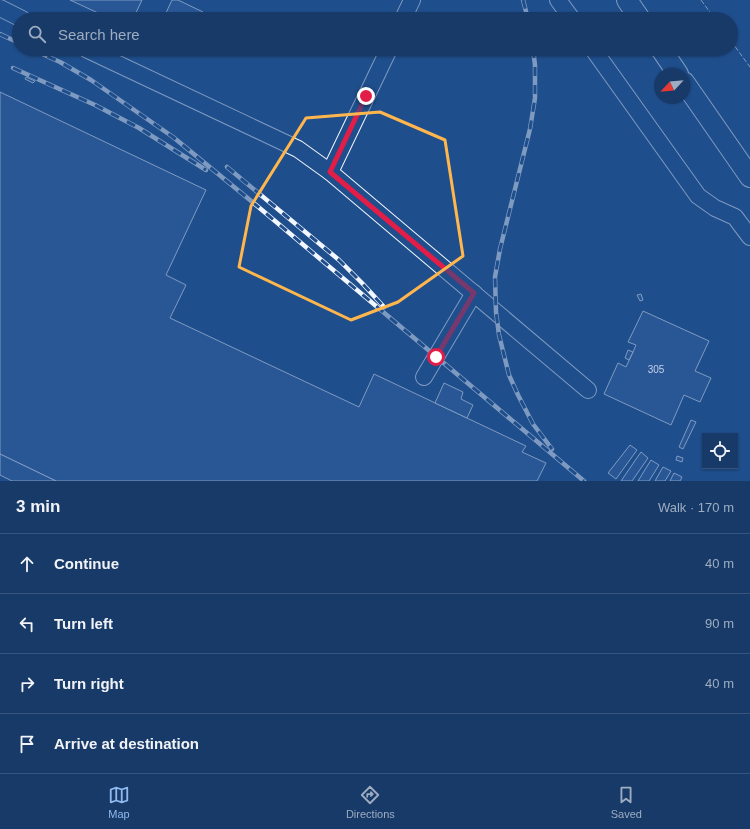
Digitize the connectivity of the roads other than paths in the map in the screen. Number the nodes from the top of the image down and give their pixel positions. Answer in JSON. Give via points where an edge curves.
{"nodes":[{"id":1,"x":412,"y":0,"type":"edge"},
{"id":2,"x":558,"y":0,"type":"edge"},
{"id":3,"x":627,"y":0,"type":"edge"},
{"id":4,"x":0,"y":8,"type":"edge"},
{"id":5,"x":406,"y":12,"type":"edge"},
{"id":6,"x":567,"y":12,"type":"edge"},
{"id":7,"x":635,"y":12,"type":"edge"},
{"id":8,"x":12,"y":14,"type":"edge"},
{"id":9,"x":101,"y":56,"type":"edge"},
{"id":10,"x":386,"y":56,"type":"edge"},
{"id":11,"x":598,"y":56,"type":"edge"},
{"id":12,"x":666,"y":56,"type":"edge"},
{"id":13,"x":674,"y":68,"type":"edge"},
{"id":14,"x":690,"y":91,"type":"edge"},
{"id":15,"x":330,"y":172,"type":"junction"},
{"id":16,"x":750,"y":177,"type":"edge"},
{"id":17,"x":750,"y":237,"type":"edge"},
{"id":18,"x":474,"y":293,"type":"junction"},
{"id":19,"x":424,"y":377,"type":"dead end"},
{"id":20,"x":588,"y":390,"type":"dead end"}],
"edges":[{"from":1,"to":5,"type":"lane"},
{"from":2,"to":6,"type":"lane"},
{"from":3,"to":7,"type":"main road"},
{"from":4,"to":8,"type":"lane"},
{"from":9,"to":15,"type":"lane","via":[[298,149]]},
{"from":10,"to":15,"type":"lane"},
{"from":11,"to":17,"type":"lane","via":[[698,196],[714,208],[735,217]]},
{"from":12,"to":13,"type":"main road"},
{"from":14,"to":16,"type":"main road"},
{"from":15,"to":18,"type":"lane"},
{"from":18,"to":19,"type":"lane"},
{"from":18,"to":20,"type":"lane"}]}
